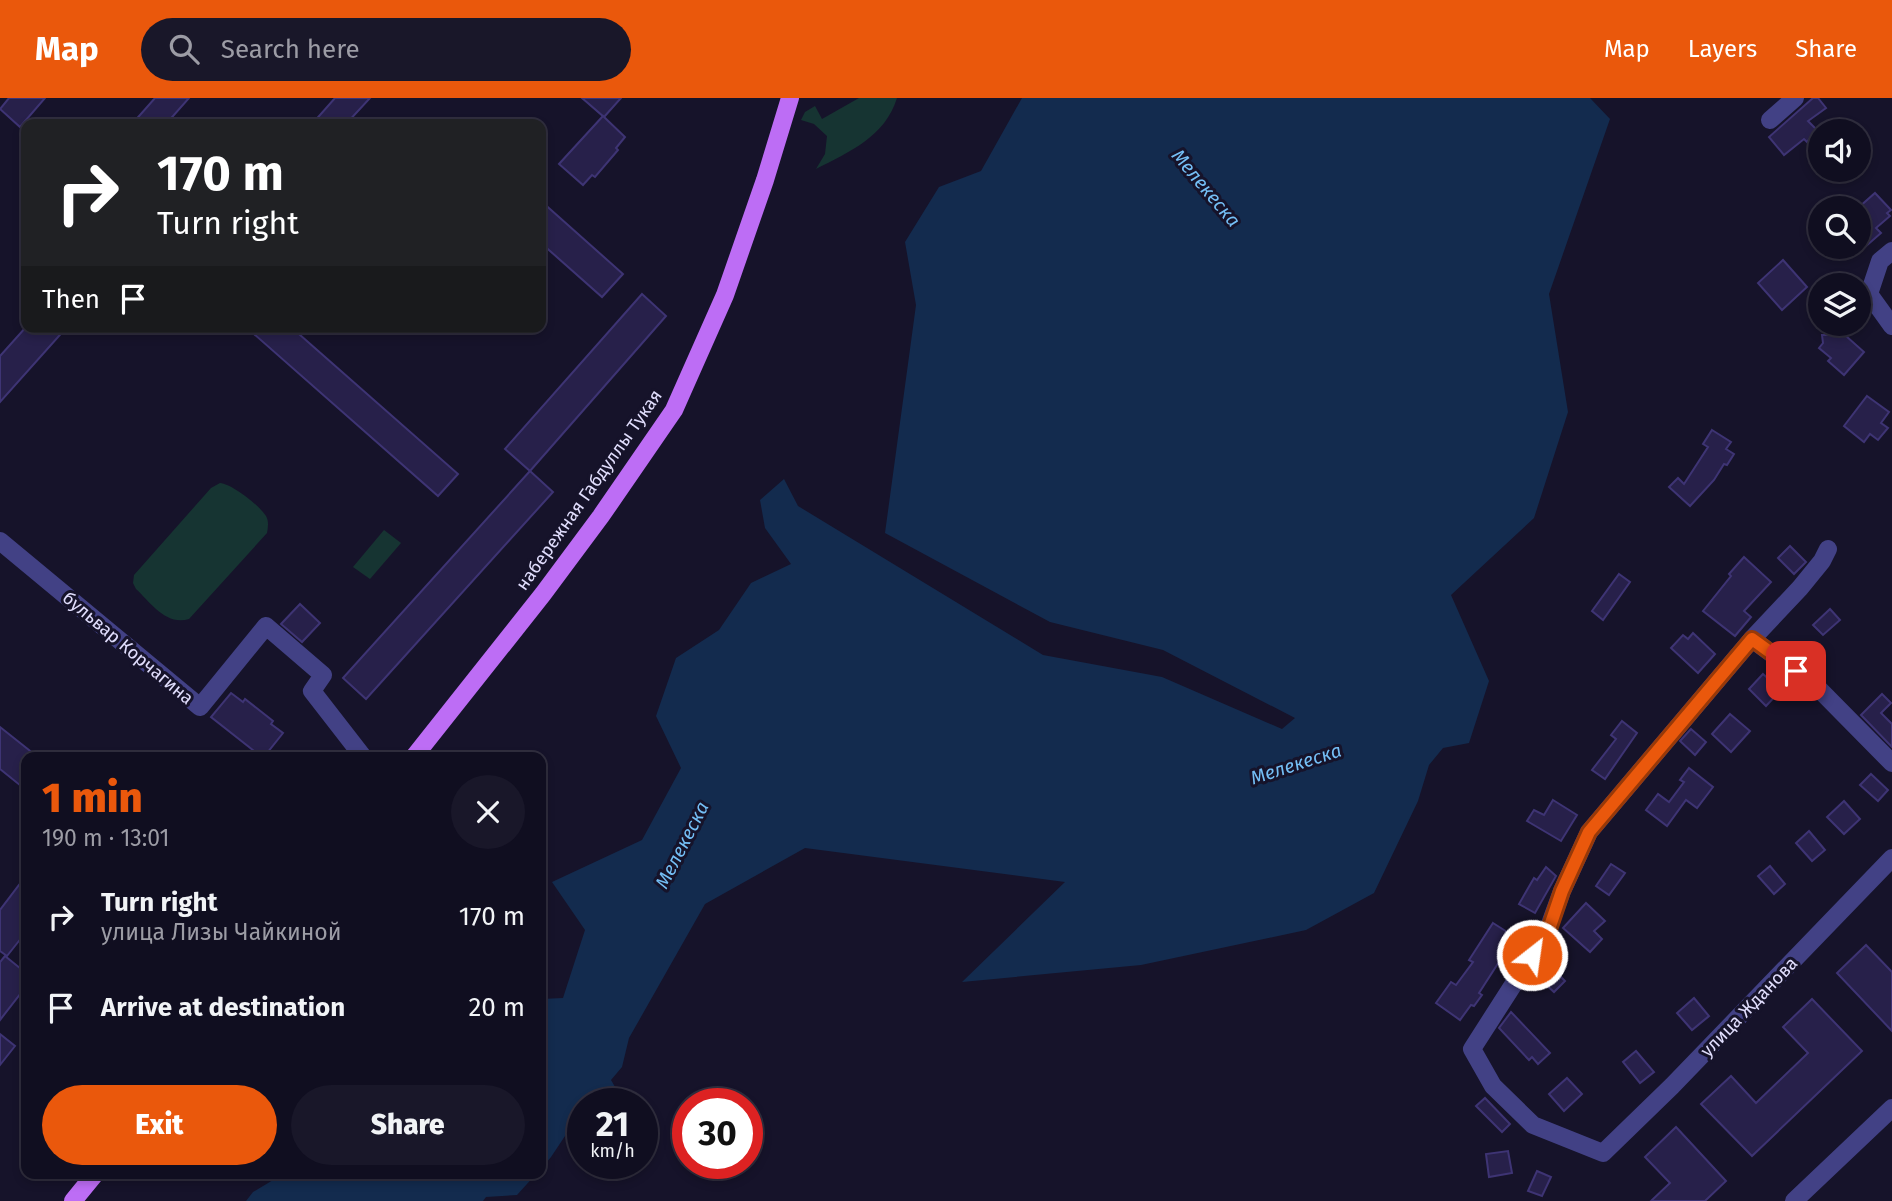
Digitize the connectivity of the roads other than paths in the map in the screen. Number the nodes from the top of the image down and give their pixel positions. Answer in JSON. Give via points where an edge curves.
{"nodes":[{"id":1,"x":790,"y":98,"type":"edge"},
{"id":2,"x":1795,"y":98,"type":"edge"},
{"id":3,"x":1770,"y":120,"type":"dead end"},
{"id":4,"x":1892,"y":251,"type":"edge"},
{"id":5,"x":1892,"y":326,"type":"edge"},
{"id":6,"x":0,"y":541,"type":"edge"},
{"id":7,"x":1828,"y":549,"type":"dead end"},
{"id":8,"x":1752,"y":639,"type":"junction"},
{"id":9,"x":359,"y":752,"type":"edge"},
{"id":10,"x":417,"y":752,"type":"edge"},
{"id":11,"x":1892,"y":763,"type":"edge"},
{"id":12,"x":1892,"y":858,"type":"edge"},
{"id":13,"x":1892,"y":1108,"type":"edge"},
{"id":14,"x":91,"y":1179,"type":"edge"},
{"id":15,"x":73,"y":1201,"type":"edge"},
{"id":16,"x":1794,"y":1201,"type":"edge"}],
"edges":[{"from":1,"to":10,"type":"main road","name":"набережная Габдуллы Тукая","via":[[725,295],[674,410],[543,594]]},
{"from":2,"to":3,"type":"street"},
{"from":4,"to":5,"type":"street","via":[[1880,261],[1869,294]]},
{"from":6,"to":9,"type":"street","name":"бульвар Корчагина","via":[[200,707],[266,625],[323,674],[312,691]]},
{"from":7,"to":8,"type":"street","via":[[1800,588]]},
{"from":8,"to":11,"type":"street","via":[[1818,688]]},
{"from":8,"to":12,"type":"street","name":"улица Жданова","via":[[1589,832],[1548,932],[1472,1049],[1493,1086],[1532,1125],[1603,1153]]},
{"from":13,"to":16,"type":"street"},
{"from":14,"to":15,"type":"main road"}]}
